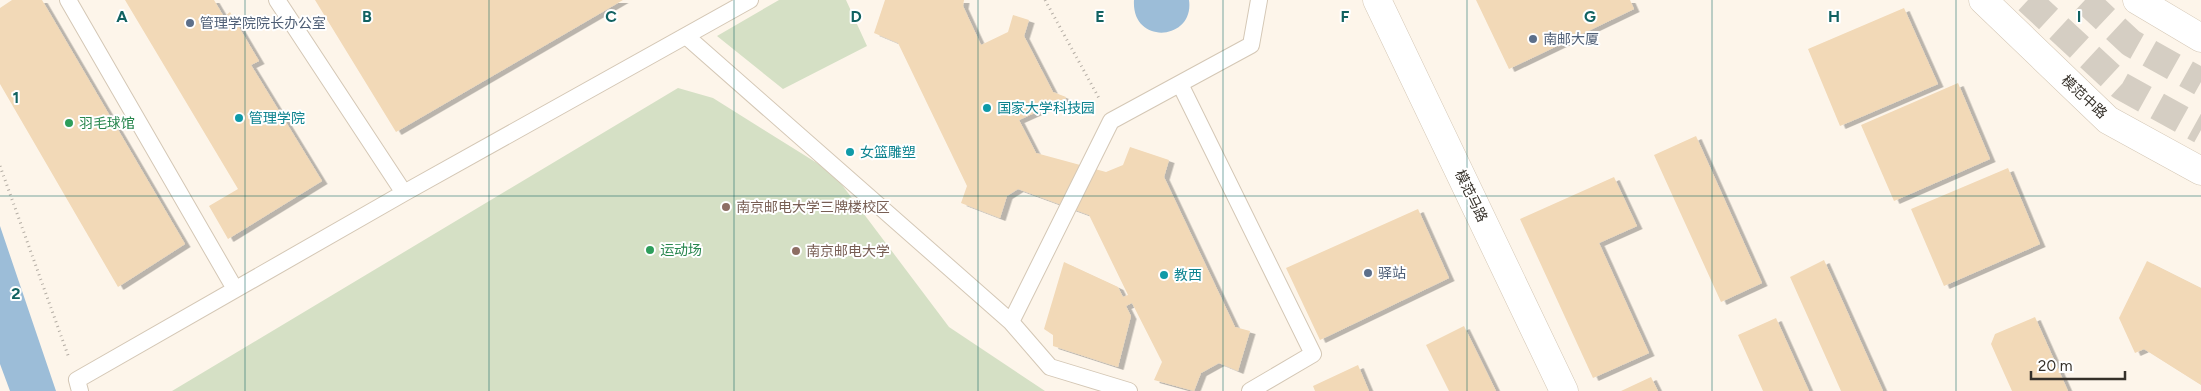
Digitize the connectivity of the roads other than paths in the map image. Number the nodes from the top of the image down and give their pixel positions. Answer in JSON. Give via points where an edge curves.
{"nodes":[{"id":1,"x":68,"y":0,"type":"edge"},
{"id":2,"x":277,"y":0,"type":"edge"},
{"id":3,"x":750,"y":0,"type":"edge"},
{"id":4,"x":1259,"y":0,"type":"edge"},
{"id":5,"x":1377,"y":0,"type":"edge"},
{"id":6,"x":1983,"y":0,"type":"edge"},
{"id":7,"x":2150,"y":4,"type":"edge"},
{"id":8,"x":686,"y":36,"type":"junction"},
{"id":9,"x":2201,"y":38,"type":"edge"},
{"id":10,"x":1180,"y":84,"type":"junction"},
{"id":11,"x":2201,"y":172,"type":"edge"},
{"id":12,"x":404,"y":193,"type":"junction"},
{"id":13,"x":235,"y":289,"type":"junction"},
{"id":14,"x":1011,"y":322,"type":"junction"},
{"id":15,"x":79,"y":385,"type":"edge"},
{"id":16,"x":1129,"y":391,"type":"edge"},
{"id":17,"x":1250,"y":391,"type":"edge"},
{"id":18,"x":1564,"y":391,"type":"edge"}],
"edges":[{"from":1,"to":13,"type":"lane"},
{"from":2,"to":12,"type":"lane"},
{"from":3,"to":8,"type":"lane"},
{"from":4,"to":10,"type":"lane","via":[[1251,45]]},
{"from":5,"to":18,"type":"street","name":"模范马路"},
{"from":6,"to":11,"type":"street","name":"模范中路","via":[[2108,120]]},
{"from":7,"to":9,"type":"street"},
{"from":8,"to":12,"type":"lane"},
{"from":8,"to":14,"type":"lane"},
{"from":10,"to":14,"type":"lane","via":[[1111,121]]},
{"from":10,"to":17,"type":"lane","via":[[1313,354]]},
{"from":12,"to":13,"type":"lane"},
{"from":13,"to":15,"type":"lane"},
{"from":14,"to":16,"type":"lane","via":[[1050,366]]}]}
